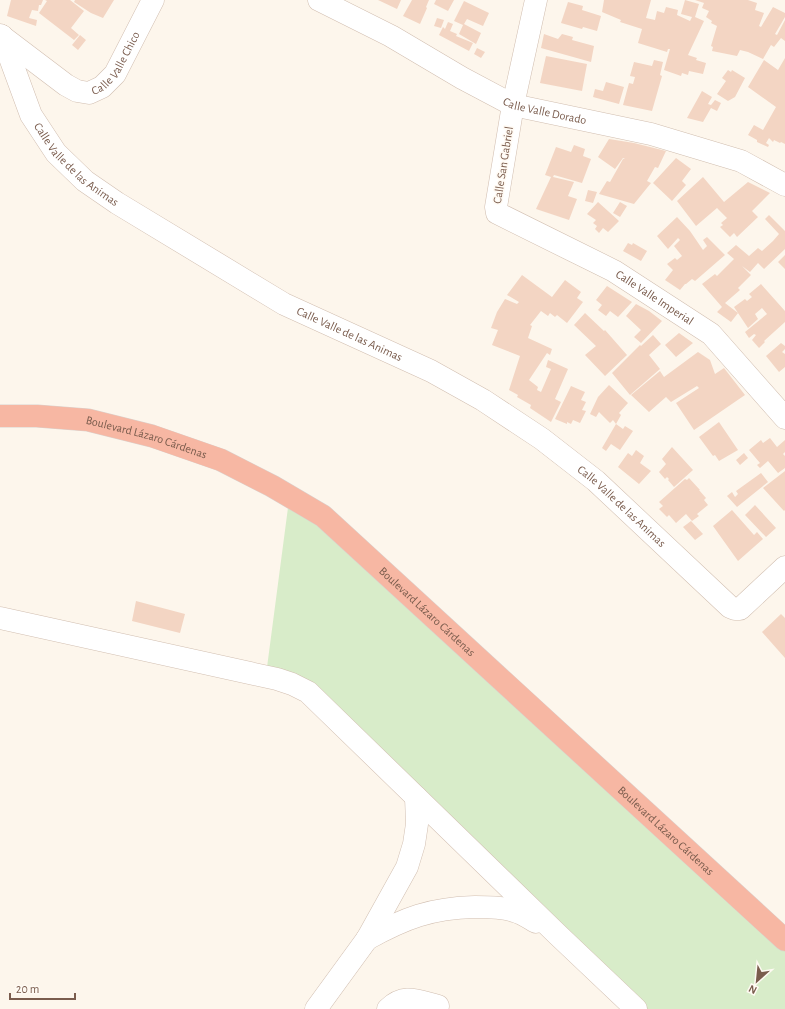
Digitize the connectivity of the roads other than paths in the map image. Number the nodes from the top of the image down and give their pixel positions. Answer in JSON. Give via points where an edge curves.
{"nodes":[{"id":1,"x":153,"y":0,"type":"edge"},
{"id":2,"x":319,"y":0,"type":"edge"},
{"id":3,"x":536,"y":0,"type":"edge"},
{"id":4,"x":1,"y":35,"type":"edge"},
{"id":5,"x":513,"y":105,"type":"junction"},
{"id":6,"x":785,"y":185,"type":"edge"},
{"id":7,"x":497,"y":213,"type":"joint"},
{"id":8,"x":0,"y":416,"type":"edge"},
{"id":9,"x":785,"y":418,"type":"edge"},
{"id":10,"x":785,"y":567,"type":"edge"},
{"id":11,"x":0,"y":618,"type":"edge"},
{"id":12,"x":416,"y":797,"type":"junction"},
{"id":13,"x":558,"y":935,"type":"junction"},
{"id":14,"x":366,"y":938,"type":"junction"},
{"id":15,"x":785,"y":940,"type":"edge"},
{"id":16,"x":438,"y":1006,"type":"dead end"},
{"id":17,"x":316,"y":1009,"type":"edge"},
{"id":18,"x":388,"y":1009,"type":"edge"},
{"id":19,"x":636,"y":1009,"type":"edge"}],
"edges":[{"from":1,"to":4,"type":"street","name":"Calle Valle Chico","via":[[114,74],[102,87],[89,93],[77,91],[66,85]]},
{"from":2,"to":5,"type":"street","name":"Calle Valle Dorado","via":[[391,36]]},
{"from":3,"to":5,"type":"street","name":"Calle San Gabriel"},
{"from":4,"to":10,"type":"street","name":"Calle Valle de las Animas","via":[[31,115],[56,153],[86,181],[117,203],[284,304],[431,371],[483,400],[542,439],[596,481],[730,607],[740,609]]},
{"from":5,"to":6,"type":"street","name":"Calle Valle Dorado","via":[[651,134],[693,146],[741,161]]},
{"from":5,"to":7,"type":"street","name":"Calle San Gabriel"},
{"from":7,"to":9,"type":"street","name":"Calle Valle Imperial","via":[[614,271],[711,334]]},
{"from":8,"to":15,"type":"highway","name":"Boulevard Lázaro Cárdenas","via":[[88,420],[152,436],[221,460],[323,516]]},
{"from":11,"to":12,"type":"street","via":[[292,684],[308,692],[318,701]]},
{"from":12,"to":13,"type":"street"},
{"from":12,"to":14,"type":"street","via":[[417,824],[408,867]]},
{"from":13,"to":14,"type":"street","via":[[515,911],[490,907],[430,911]]},
{"from":13,"to":19,"type":"street"},
{"from":14,"to":17,"type":"street"},
{"from":16,"to":18,"type":"street","via":[[405,998],[395,1002]]}]}
